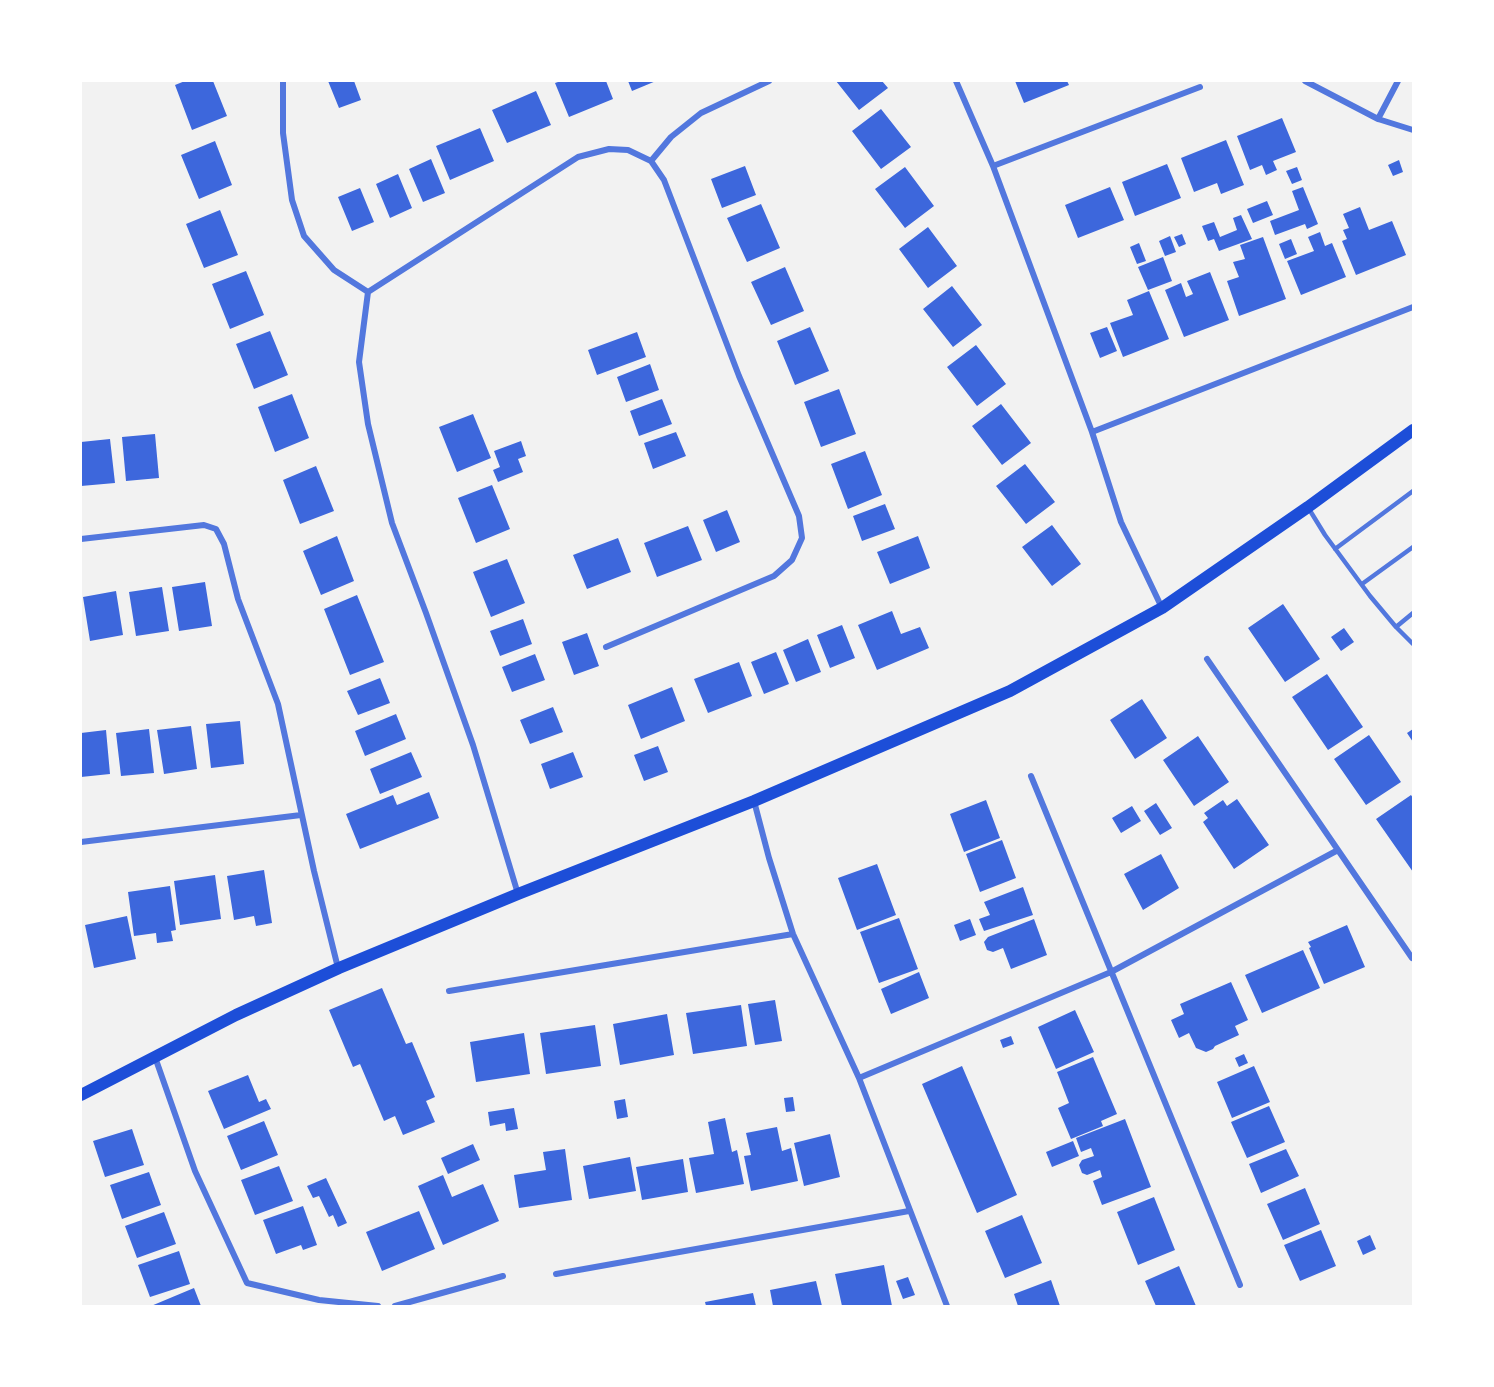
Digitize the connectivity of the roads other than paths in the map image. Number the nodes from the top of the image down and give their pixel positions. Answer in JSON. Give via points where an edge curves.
{"nodes":[{"id":1,"x":283,"y":81,"type":"edge"},
{"id":2,"x":769,"y":81,"type":"edge"},
{"id":3,"x":956,"y":81,"type":"edge"},
{"id":4,"x":1305,"y":81,"type":"edge"},
{"id":5,"x":1398,"y":81,"type":"edge"},
{"id":6,"x":1200,"y":87,"type":"dead end"},
{"id":7,"x":1378,"y":119,"type":"junction"},
{"id":8,"x":1413,"y":130,"type":"edge"},
{"id":9,"x":651,"y":161,"type":"junction"},
{"id":10,"x":993,"y":166,"type":"junction"},
{"id":11,"x":368,"y":292,"type":"junction"},
{"id":12,"x":1413,"y":307,"type":"edge"},
{"id":13,"x":1413,"y":430,"type":"edge"},
{"id":14,"x":1092,"y":432,"type":"junction"},
{"id":15,"x":1413,"y":491,"type":"edge"},
{"id":16,"x":1308,"y":507,"type":"junction"},
{"id":17,"x":81,"y":539,"type":"edge"},
{"id":18,"x":1413,"y":547,"type":"edge"},
{"id":19,"x":1335,"y":549,"type":"junction"},
{"id":20,"x":1362,"y":584,"type":"junction"},
{"id":21,"x":1162,"y":608,"type":"junction"},
{"id":22,"x":1413,"y":613,"type":"edge"},
{"id":23,"x":1396,"y":627,"type":"junction"},
{"id":24,"x":1413,"y":644,"type":"edge"},
{"id":25,"x":606,"y":647,"type":"dead end"},
{"id":26,"x":1208,"y":659,"type":"dead end"},
{"id":27,"x":1031,"y":776,"type":"dead end"},
{"id":28,"x":754,"y":801,"type":"junction"},
{"id":29,"x":301,"y":815,"type":"junction"},
{"id":30,"x":81,"y":842,"type":"edge"},
{"id":31,"x":1338,"y":850,"type":"junction"},
{"id":32,"x":518,"y":894,"type":"junction"},
{"id":33,"x":794,"y":934,"type":"junction"},
{"id":34,"x":1412,"y":958,"type":"edge"},
{"id":35,"x":339,"y":968,"type":"junction"},
{"id":36,"x":1110,"y":972,"type":"junction"},
{"id":37,"x":449,"y":991,"type":"dead end"},
{"id":38,"x":155,"y":1056,"type":"junction"},
{"id":39,"x":859,"y":1078,"type":"junction"},
{"id":40,"x":81,"y":1095,"type":"edge"},
{"id":41,"x":909,"y":1211,"type":"junction"},
{"id":42,"x":556,"y":1274,"type":"dead end"},
{"id":43,"x":503,"y":1276,"type":"dead end"},
{"id":44,"x":1240,"y":1286,"type":"dead end"},
{"id":45,"x":378,"y":1306,"type":"edge"},
{"id":46,"x":394,"y":1306,"type":"edge"},
{"id":47,"x":947,"y":1306,"type":"edge"}],
"edges":[{"from":1,"to":11,"type":"street","via":[[283,133],[292,200],[304,236],[334,270]]},
{"from":2,"to":9,"type":"street","via":[[701,113],[671,137]]},
{"from":3,"to":10,"type":"street"},
{"from":4,"to":7,"type":"street"},
{"from":5,"to":7,"type":"street"},
{"from":6,"to":10,"type":"street"},
{"from":7,"to":8,"type":"street"},
{"from":9,"to":11,"type":"street","via":[[628,150],[609,148],[578,158]]},
{"from":9,"to":25,"type":"street","via":[[664,180],[739,376],[799,516],[802,538],[792,560],[774,576]]},
{"from":10,"to":14,"type":"street"},
{"from":11,"to":32,"type":"street","via":[[359,362],[368,424],[392,523],[473,746]]},
{"from":12,"to":14,"type":"street"},
{"from":13,"to":16,"type":"main road"},
{"from":14,"to":21,"type":"street","via":[[1121,522]]},
{"from":15,"to":19,"type":"lane"},
{"from":16,"to":19,"type":"lane"},
{"from":16,"to":21,"type":"main road"},
{"from":17,"to":29,"type":"street","via":[[204,525],[216,529],[278,704]]},
{"from":18,"to":20,"type":"lane"},
{"from":19,"to":20,"type":"lane"},
{"from":20,"to":23,"type":"lane"},
{"from":21,"to":28,"type":"main road","via":[[1010,691]]},
{"from":22,"to":23,"type":"lane"},
{"from":23,"to":24,"type":"lane"},
{"from":26,"to":31,"type":"street"},
{"from":27,"to":36,"type":"street"},
{"from":28,"to":32,"type":"main road"},
{"from":28,"to":33,"type":"street"},
{"from":29,"to":30,"type":"street"},
{"from":29,"to":35,"type":"street"},
{"from":31,"to":34,"type":"street"},
{"from":31,"to":36,"type":"street"},
{"from":32,"to":35,"type":"main road"},
{"from":33,"to":37,"type":"street"},
{"from":33,"to":39,"type":"street"},
{"from":35,"to":38,"type":"main road"},
{"from":36,"to":39,"type":"street"},
{"from":36,"to":44,"type":"street"},
{"from":38,"to":40,"type":"main road"},
{"from":38,"to":45,"type":"street","via":[[195,1171],[248,1282],[319,1300]]},
{"from":39,"to":41,"type":"street"},
{"from":41,"to":42,"type":"street"},
{"from":41,"to":47,"type":"street"},
{"from":43,"to":46,"type":"street"}]}
